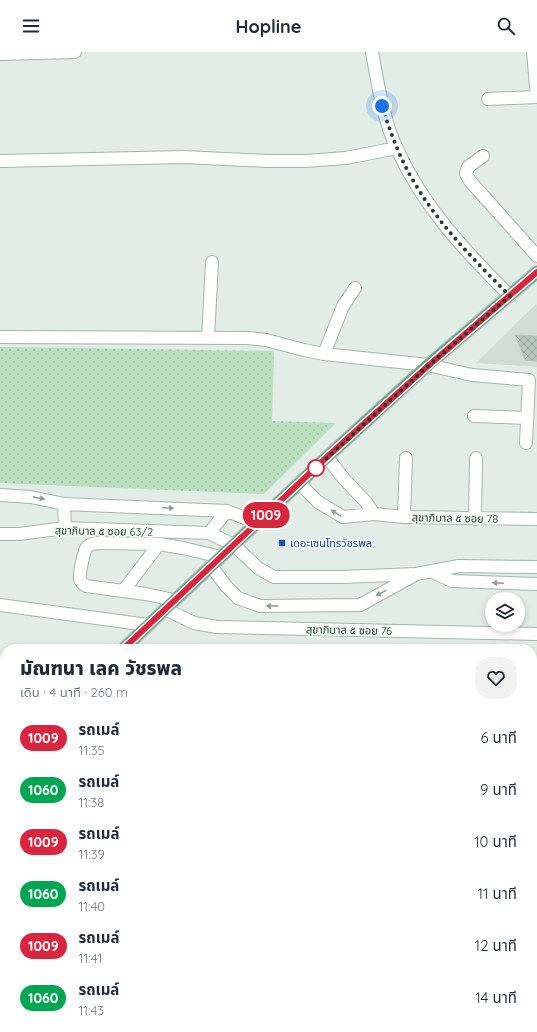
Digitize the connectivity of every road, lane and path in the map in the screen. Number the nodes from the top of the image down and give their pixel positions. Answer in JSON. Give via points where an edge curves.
{"nodes":[{"id":1,"x":75,"y":52,"type":"edge"},
{"id":2,"x":372,"y":52,"type":"edge"},
{"id":3,"x":533,"y":52,"type":"edge"},
{"id":4,"x":0,"y":54,"type":"edge"},
{"id":5,"x":537,"y":97,"type":"edge"},
{"id":6,"x":488,"y":99,"type":"dead end"},
{"id":7,"x":397,"y":148,"type":"junction"},
{"id":8,"x":483,"y":156,"type":"dead end"},
{"id":9,"x":0,"y":161,"type":"edge"},
{"id":10,"x":537,"y":256,"type":"edge"},
{"id":11,"x":212,"y":262,"type":"dead end"},
{"id":12,"x":537,"y":272,"type":"edge"},
{"id":13,"x":356,"y":288,"type":"dead end"},
{"id":14,"x":510,"y":296,"type":"junction"},
{"id":15,"x":0,"y":337,"type":"edge"},
{"id":16,"x":208,"y":338,"type":"junction"},
{"id":17,"x":324,"y":354,"type":"junction"},
{"id":18,"x":428,"y":366,"type":"junction"},
{"id":19,"x":533,"y":380,"type":"edge"},
{"id":20,"x":474,"y":416,"type":"dead end"},
{"id":21,"x":527,"y":418,"type":"junction"},
{"id":22,"x":526,"y":443,"type":"dead end"},
{"id":23,"x":327,"y":457,"type":"junction"},
{"id":24,"x":406,"y":458,"type":"dead end"},
{"id":25,"x":476,"y":458,"type":"dead end"},
{"id":26,"x":299,"y":483,"type":"junction"},
{"id":27,"x":0,"y":495,"type":"edge"},
{"id":28,"x":64,"y":504,"type":"junction"},
{"id":29,"x":227,"y":511,"type":"junction"},
{"id":30,"x":374,"y":514,"type":"junction"},
{"id":31,"x":404,"y":517,"type":"junction"},
{"id":32,"x":475,"y":519,"type":"junction"},
{"id":33,"x":537,"y":520,"type":"edge"},
{"id":34,"x":257,"y":523,"type":"junction"},
{"id":35,"x":65,"y":528,"type":"junction"},
{"id":36,"x":0,"y":534,"type":"edge"},
{"id":37,"x":209,"y":534,"type":"junction"},
{"id":38,"x":159,"y":544,"type":"junction"},
{"id":39,"x":234,"y":545,"type":"junction"},
{"id":40,"x":221,"y":557,"type":"junction"},
{"id":41,"x":211,"y":566,"type":"junction"},
{"id":42,"x":537,"y":567,"type":"edge"},
{"id":43,"x":433,"y":572,"type":"junction"},
{"id":44,"x":416,"y":574,"type":"junction"},
{"id":45,"x":537,"y":584,"type":"edge"},
{"id":46,"x":124,"y":590,"type":"junction"},
{"id":47,"x":169,"y":604,"type":"junction"},
{"id":48,"x":0,"y":605,"type":"edge"},
{"id":49,"x":148,"y":624,"type":"junction"},
{"id":50,"x":537,"y":634,"type":"edge"},
{"id":51,"x":128,"y":644,"type":"edge"}],
"edges":[{"from":1,"to":4,"type":"street"},
{"from":2,"to":7,"type":"street","via":[[382,106]]},
{"from":3,"to":5,"type":"street"},
{"from":5,"to":6,"type":"street"},
{"from":7,"to":9,"type":"street","via":[[346,158],[305,161],[184,157]]},
{"from":7,"to":14,"type":"street","via":[[416,187],[443,224]]},
{"from":8,"to":10,"type":"street","via":[[468,167],[466,174]]},
{"from":11,"to":16,"type":"street"},
{"from":12,"to":14,"type":"main road"},
{"from":13,"to":17,"type":"street","via":[[343,306]]},
{"from":14,"to":18,"type":"main road"},
{"from":15,"to":16,"type":"street"},
{"from":16,"to":17,"type":"street","via":[[266,340]]},
{"from":17,"to":18,"type":"street"},
{"from":18,"to":19,"type":"street","via":[[472,375]]},
{"from":18,"to":23,"type":"main road"},
{"from":19,"to":21,"type":"street"},
{"from":20,"to":21,"type":"street"},
{"from":21,"to":22,"type":"street"},
{"from":23,"to":26,"type":"main road"},
{"from":23,"to":30,"type":"street"},
{"from":24,"to":31,"type":"street"},
{"from":25,"to":32,"type":"street"},
{"from":30,"to":26,"type":"street","name":"สุขาภิบาล ๕ ซอย 78","one_way":true,"via":[[342,517],[318,502]]},
{"from":26,"to":34,"type":"main road"},
{"from":27,"to":28,"type":"street","one_way":true,"via":[[31,497]]},
{"from":28,"to":29,"type":"street","one_way":true},
{"from":28,"to":35,"type":"street"},
{"from":29,"to":34,"type":"street"},
{"from":29,"to":37,"type":"street"},
{"from":30,"to":31,"type":"street","name":"สุขาภิบาล ๕ ซอย 78"},
{"from":31,"to":32,"type":"street","name":"สุขาภิบาล ๕ ซอย 78"},
{"from":32,"to":33,"type":"street","name":"สุขาภิบาล ๕ ซอย 78"},
{"from":34,"to":39,"type":"main road"},
{"from":35,"to":36,"type":"street","name":"สุขาภิบาล ๕ ซอย 63/2"},
{"from":35,"to":37,"type":"street","name":"สุขาภิบาล ๕ ซอย 63/2"},
{"from":37,"to":39,"type":"street"},
{"from":38,"to":40,"type":"street"},
{"from":38,"to":46,"type":"street"},
{"from":38,"to":46,"type":"street","name":"สุขาภิบาล ๕ ซอย 76","via":[[100,543],[88,546],[79,577],[81,581],[86,586]]},
{"from":39,"to":40,"type":"main road"},
{"from":39,"to":44,"type":"street","via":[[258,568],[274,577]]},
{"from":40,"to":41,"type":"main road"},
{"from":44,"to":41,"type":"street","one_way":true,"via":[[360,605],[260,606],[238,598]]},
{"from":41,"to":47,"type":"main road"},
{"from":42,"to":43,"type":"street","via":[[459,566]]},
{"from":43,"to":44,"type":"street"},
{"from":45,"to":43,"type":"street","one_way":true,"via":[[452,581]]},
{"from":46,"to":47,"type":"street","name":"สุขาภิบาล ๕ ซอย 76","via":[[158,596]]},
{"from":47,"to":49,"type":"main road"},
{"from":47,"to":50,"type":"street","name":"สุขาภิบาล ๕ ซอย 76","via":[[194,623],[217,628]]},
{"from":48,"to":49,"type":"street"},
{"from":49,"to":51,"type":"main road"}]}
